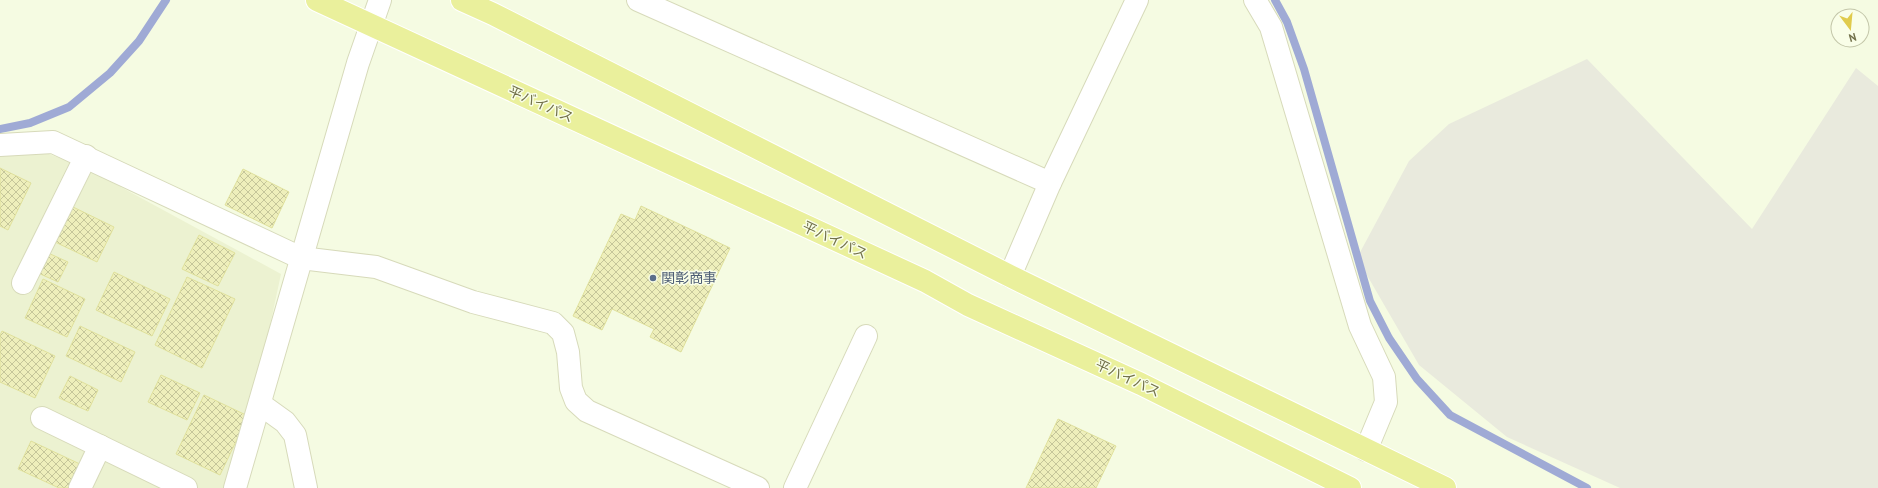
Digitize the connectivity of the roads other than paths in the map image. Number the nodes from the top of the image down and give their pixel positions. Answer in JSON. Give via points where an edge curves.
{"nodes":[{"id":1,"x":317,"y":0,"type":"edge"},
{"id":2,"x":380,"y":0,"type":"edge"},
{"id":3,"x":462,"y":0,"type":"edge"},
{"id":4,"x":638,"y":0,"type":"edge"},
{"id":5,"x":1137,"y":0,"type":"edge"},
{"id":6,"x":1255,"y":0,"type":"edge"},
{"id":7,"x":371,"y":26,"type":"junction"},
{"id":8,"x":0,"y":145,"type":"edge"},
{"id":9,"x":86,"y":156,"type":"junction"},
{"id":10,"x":1050,"y":183,"type":"junction"},
{"id":11,"x":301,"y":258,"type":"junction"},
{"id":12,"x":1010,"y":276,"type":"junction"},
{"id":13,"x":23,"y":283,"type":"dead end"},
{"id":14,"x":866,"y":336,"type":"dead end"},
{"id":15,"x":260,"y":404,"type":"junction"},
{"id":16,"x":42,"y":418,"type":"dead end"},
{"id":17,"x":100,"y":446,"type":"junction"},
{"id":18,"x":1366,"y":450,"type":"junction"},
{"id":19,"x":80,"y":488,"type":"edge"},
{"id":20,"x":186,"y":488,"type":"edge"},
{"id":21,"x":235,"y":488,"type":"edge"},
{"id":22,"x":306,"y":488,"type":"edge"},
{"id":23,"x":758,"y":488,"type":"edge"},
{"id":24,"x":795,"y":488,"type":"edge"},
{"id":25,"x":1350,"y":488,"type":"edge"},
{"id":26,"x":1444,"y":488,"type":"edge"}],
"edges":[{"from":1,"to":7,"type":"highway","name":"平バイパス"},
{"from":2,"to":7,"type":"street"},
{"from":3,"to":12,"type":"highway"},
{"from":4,"to":10,"type":"street"},
{"from":5,"to":10,"type":"street"},
{"from":6,"to":18,"type":"street","via":[[1271,27],[1360,326],[1384,377],[1386,402]]},
{"from":7,"to":11,"type":"street"},
{"from":7,"to":25,"type":"highway","name":"平バイパス","via":[[925,281],[968,305],[1141,384]]},
{"from":8,"to":9,"type":"street","via":[[53,142]]},
{"from":9,"to":11,"type":"street"},
{"from":9,"to":13,"type":"street"},
{"from":10,"to":12,"type":"street"},
{"from":11,"to":15,"type":"street"},
{"from":11,"to":23,"type":"street","via":[[376,267],[473,302],[553,323],[563,333],[571,388],[576,401],[587,411]]},
{"from":12,"to":18,"type":"highway"},
{"from":14,"to":24,"type":"street"},
{"from":15,"to":21,"type":"street"},
{"from":15,"to":22,"type":"street","via":[[285,422],[295,435]]},
{"from":16,"to":17,"type":"street"},
{"from":17,"to":19,"type":"street"},
{"from":17,"to":20,"type":"street"},
{"from":18,"to":26,"type":"highway"}]}
